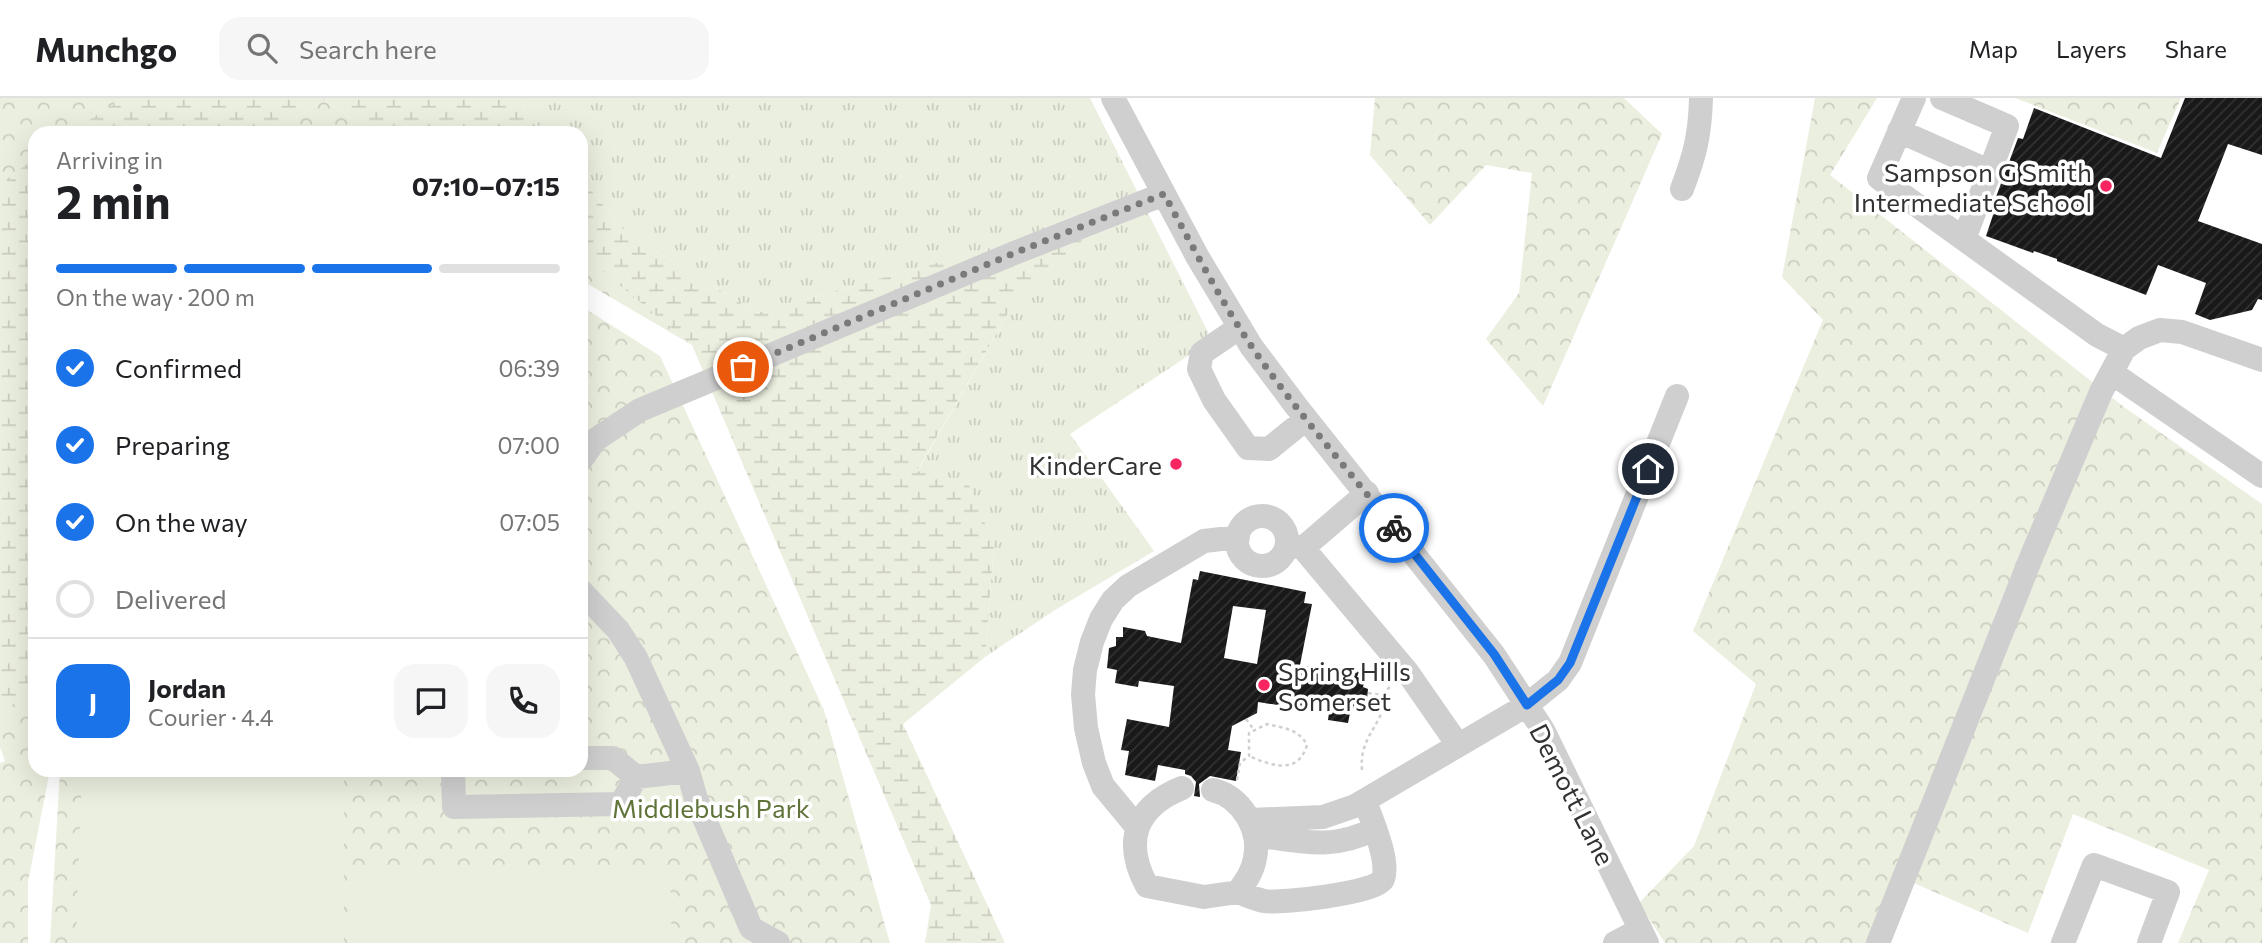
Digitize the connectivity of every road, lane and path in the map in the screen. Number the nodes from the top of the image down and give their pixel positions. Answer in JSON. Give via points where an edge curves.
{"nodes":[{"id":1,"x":1113,"y":98,"type":"edge"},
{"id":2,"x":1701,"y":98,"type":"edge"},
{"id":3,"x":1914,"y":98,"type":"edge"},
{"id":4,"x":1942,"y":98,"type":"edge"},
{"id":5,"x":1899,"y":131,"type":"junction"},
{"id":6,"x":1991,"y":172,"type":"junction"},
{"id":7,"x":1682,"y":189,"type":"dead end"},
{"id":8,"x":1164,"y":194,"type":"junction"},
{"id":9,"x":1965,"y":239,"type":"junction"},
{"id":10,"x":1240,"y":327,"type":"junction"},
{"id":11,"x":2124,"y":349,"type":"junction"},
{"id":12,"x":2262,"y":360,"type":"edge"},
{"id":13,"x":2112,"y":373,"type":"junction"},
{"id":14,"x":1677,"y":396,"type":"dead end"},
{"id":15,"x":1306,"y":419,"type":"junction"},
{"id":16,"x":588,"y":451,"type":"edge"},
{"id":17,"x":2262,"y":476,"type":"edge"},
{"id":18,"x":1367,"y":493,"type":"junction"},
{"id":19,"x":1238,"y":537,"type":"junction"},
{"id":20,"x":1295,"y":546,"type":"junction"},
{"id":21,"x":588,"y":598,"type":"edge"},
{"id":22,"x":1368,"y":693,"type":"dead end"},
{"id":23,"x":1527,"y":705,"type":"junction"},
{"id":24,"x":1246,"y":719,"type":"dead end"},
{"id":25,"x":1254,"y":730,"type":"junction"},
{"id":26,"x":1458,"y":745,"type":"junction"},
{"id":27,"x":1249,"y":756,"type":"junction"},
{"id":28,"x":588,"y":758,"type":"edge"},
{"id":29,"x":1362,"y":770,"type":"dead end"},
{"id":30,"x":688,"y":771,"type":"junction"},
{"id":31,"x":453,"y":777,"type":"edge"},
{"id":32,"x":636,"y":777,"type":"junction"},
{"id":33,"x":1182,"y":788,"type":"dead end"},
{"id":34,"x":1224,"y":788,"type":"joint"},
{"id":35,"x":1365,"y":801,"type":"junction"},
{"id":36,"x":1137,"y":827,"type":"junction"},
{"id":37,"x":1252,"y":827,"type":"junction"},
{"id":38,"x":1374,"y":829,"type":"junction"},
{"id":39,"x":1238,"y":892,"type":"junction"},
{"id":40,"x":745,"y":935,"type":"edge"},
{"id":41,"x":1644,"y":936,"type":"edge"},
{"id":42,"x":778,"y":943,"type":"edge"},
{"id":43,"x":1615,"y":943,"type":"edge"},
{"id":44,"x":1878,"y":943,"type":"edge"},
{"id":45,"x":2063,"y":943,"type":"edge"},
{"id":46,"x":2149,"y":943,"type":"edge"}],
"edges":[{"from":1,"to":8,"type":"street","name":"Demott Lane"},
{"from":2,"to":7,"type":"street","via":[[1696,151]]},
{"from":3,"to":5,"type":"street"},
{"from":4,"to":6,"type":"street","via":[[2007,126]]},
{"from":5,"to":6,"type":"street"},
{"from":5,"to":9,"type":"street","via":[[1879,178]]},
{"from":6,"to":9,"type":"street"},
{"from":8,"to":10,"type":"street","name":"Demott Lane"},
{"from":8,"to":16,"type":"street","via":[[640,410]]},
{"from":9,"to":11,"type":"street","via":[[2097,335]]},
{"from":10,"to":15,"type":"street","name":"Demott Lane"},
{"from":10,"to":15,"type":"street","via":[[1202,353],[1199,369],[1214,400],[1248,448],[1269,449]]},
{"from":11,"to":12,"type":"street","via":[[2160,330],[2182,331]]},
{"from":11,"to":13,"type":"street"},
{"from":13,"to":17,"type":"street"},
{"from":13,"to":44,"type":"street","via":[[2033,553]]},
{"from":14,"to":23,"type":"street","via":[[1570,663],[1558,680]]},
{"from":15,"to":18,"type":"street","name":"Demott Lane"},
{"from":18,"to":20,"type":"street"},
{"from":18,"to":23,"type":"street","name":"Demott Lane","via":[[1494,654]]},
{"from":19,"to":20,"type":"street","via":[[1254,518],[1270,517]]},
{"from":19,"to":20,"type":"street","via":[[1246,560],[1261,566],[1276,562]]},
{"from":19,"to":36,"type":"street","via":[[1204,541],[1128,586],[1113,600],[1092,642],[1083,694],[1094,763],[1104,786]]},
{"from":20,"to":26,"type":"street","via":[[1408,673]]},
{"from":21,"to":30,"type":"street","via":[[618,630],[636,658]]},
{"from":22,"to":29,"type":"path","via":[[1382,695],[1385,703],[1364,744]]},
{"from":23,"to":26,"type":"street"},
{"from":23,"to":41,"type":"street","name":"Demott Lane"},
{"from":24,"to":25,"type":"path"},
{"from":25,"to":27,"type":"path","via":[[1249,733]]},
{"from":25,"to":27,"type":"path","via":[[1267,724],[1293,730],[1307,745],[1304,756],[1286,766]]},
{"from":26,"to":35,"type":"street"},
{"from":27,"to":34,"type":"path"},
{"from":28,"to":32,"type":"street","via":[[613,758]]},
{"from":30,"to":32,"type":"street"},
{"from":30,"to":40,"type":"street"},
{"from":31,"to":32,"type":"street","via":[[454,807],[621,804]]},
{"from":33,"to":36,"type":"street","via":[[1162,796]]},
{"from":34,"to":37,"type":"street","via":[[1221,792],[1237,803]]},
{"from":35,"to":37,"type":"street","via":[[1323,817]]},
{"from":35,"to":38,"type":"street"},
{"from":36,"to":39,"type":"street","via":[[1137,868],[1147,886],[1204,897]]},
{"from":37,"to":38,"type":"street","via":[[1323,845]]},
{"from":37,"to":39,"type":"street","via":[[1256,855]]},
{"from":38,"to":39,"type":"street","via":[[1384,863],[1378,885],[1355,893],[1265,901]]},
{"from":40,"to":42,"type":"street"},
{"from":41,"to":43,"type":"street"},
{"from":45,"to":46,"type":"street","via":[[2094,866],[2168,892]]}]}
